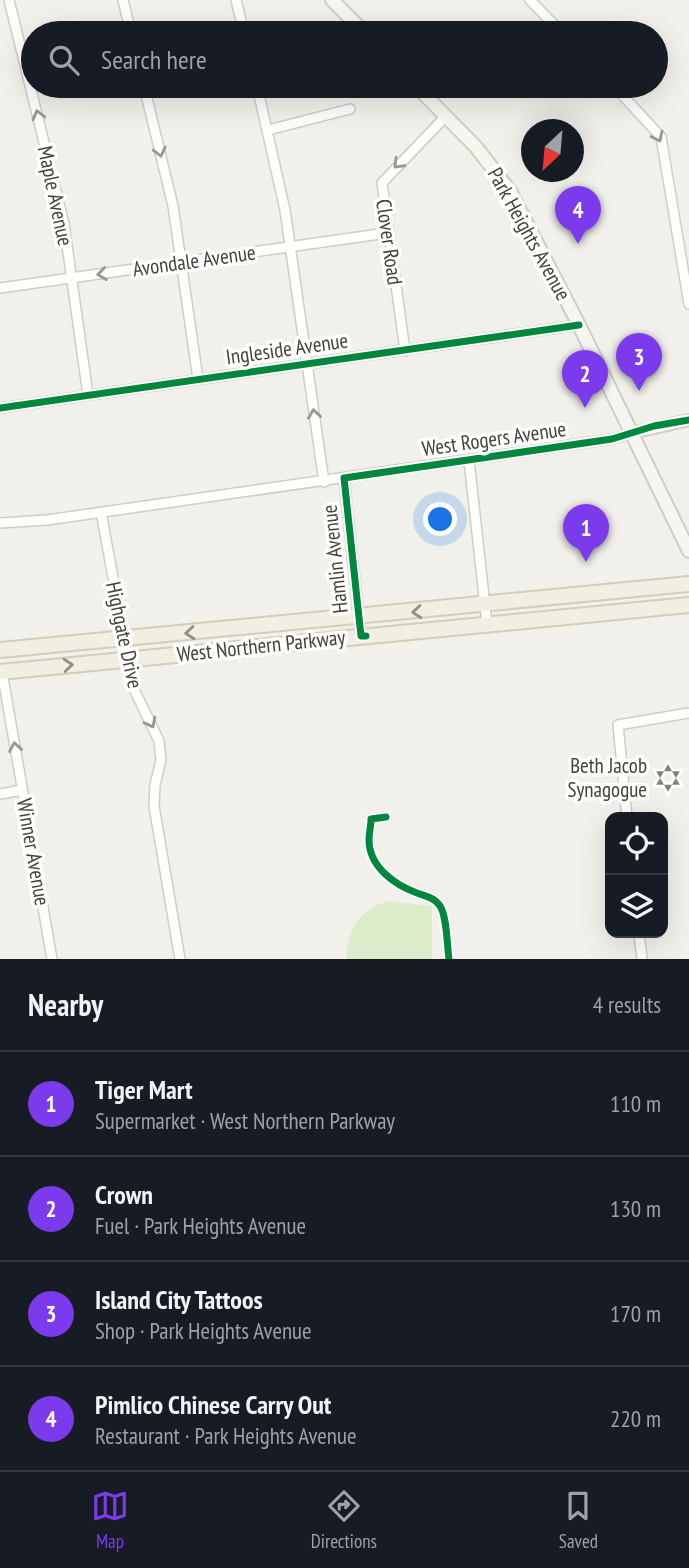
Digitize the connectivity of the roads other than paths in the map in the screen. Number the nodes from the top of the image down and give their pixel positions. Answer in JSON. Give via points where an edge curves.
{"nodes":[{"id":1,"x":9,"y":0,"type":"edge"},
{"id":2,"x":123,"y":0,"type":"edge"},
{"id":3,"x":236,"y":0,"type":"edge"},
{"id":4,"x":332,"y":0,"type":"edge"},
{"id":5,"x":530,"y":0,"type":"edge"},
{"id":6,"x":128,"y":21,"type":"edge"},
{"id":7,"x":241,"y":21,"type":"edge"},
{"id":8,"x":353,"y":21,"type":"edge"},
{"id":9,"x":550,"y":21,"type":"edge"},
{"id":10,"x":21,"y":48,"type":"edge"},
{"id":11,"x":33,"y":98,"type":"edge"},
{"id":12,"x":147,"y":98,"type":"edge"},
{"id":13,"x":260,"y":98,"type":"edge"},
{"id":14,"x":428,"y":98,"type":"edge"},
{"id":15,"x":625,"y":98,"type":"edge"},
{"id":16,"x":350,"y":109,"type":"dead end"},
{"id":17,"x":446,"y":116,"type":"junction"},
{"id":18,"x":268,"y":130,"type":"junction"},
{"id":19,"x":387,"y":233,"type":"junction"},
{"id":20,"x":290,"y":248,"type":"junction"},
{"id":21,"x":181,"y":263,"type":"junction"},
{"id":22,"x":71,"y":278,"type":"junction"},
{"id":23,"x":0,"y":288,"type":"edge"},
{"id":24,"x":689,"y":304,"type":"edge"},
{"id":25,"x":579,"y":325,"type":"junction"},
{"id":26,"x":405,"y":351,"type":"junction"},
{"id":27,"x":307,"y":365,"type":"junction"},
{"id":28,"x":198,"y":379,"type":"junction"},
{"id":29,"x":88,"y":395,"type":"junction"},
{"id":30,"x":0,"y":408,"type":"edge"},
{"id":31,"x":689,"y":420,"type":"edge"},
{"id":32,"x":632,"y":433,"type":"junction"},
{"id":33,"x":469,"y":460,"type":"junction"},
{"id":34,"x":344,"y":478,"type":"junction"},
{"id":35,"x":324,"y":482,"type":"junction"},
{"id":36,"x":101,"y":512,"type":"junction"},
{"id":37,"x":0,"y":523,"type":"edge"},
{"id":38,"x":689,"y":551,"type":"edge"},
{"id":39,"x":689,"y":584,"type":"edge"},
{"id":40,"x":485,"y":605,"type":"junction"},
{"id":41,"x":689,"y":605,"type":"edge"},
{"id":42,"x":359,"y":617,"type":"junction"},
{"id":43,"x":487,"y":624,"type":"junction"},
{"id":44,"x":361,"y":636,"type":"junction"},
{"id":45,"x":123,"y":639,"type":"junction"},
{"id":46,"x":0,"y":650,"type":"edge"},
{"id":47,"x":127,"y":660,"type":"junction"},
{"id":48,"x":1,"y":669,"type":"edge"},
{"id":49,"x":689,"y":713,"type":"edge"},
{"id":50,"x":22,"y":790,"type":"junction"},
{"id":51,"x":0,"y":794,"type":"edge"},
{"id":52,"x":627,"y":812,"type":"edge"},
{"id":53,"x":640,"y":938,"type":"edge"},
{"id":54,"x":52,"y":959,"type":"edge"},
{"id":55,"x":180,"y":959,"type":"edge"},
{"id":56,"x":642,"y":959,"type":"edge"}],
"edges":[{"from":10,"to":1,"type":"street","name":"Maple Avenue","one_way":true},
{"from":2,"to":6,"type":"street"},
{"from":3,"to":7,"type":"street"},
{"from":4,"to":8,"type":"main road"},
{"from":5,"to":9,"type":"street"},
{"from":22,"to":11,"type":"street","name":"Maple Avenue","one_way":true,"via":[[61,210]]},
{"from":12,"to":21,"type":"street","one_way":true,"via":[[173,206]]},
{"from":13,"to":18,"type":"street","name":"Hamlin Avenue"},
{"from":14,"to":17,"type":"main road","name":"Park Heights Avenue"},
{"from":15,"to":24,"type":"street","one_way":true,"via":[[661,137]]},
{"from":16,"to":18,"type":"street"},
{"from":17,"to":19,"type":"street","name":"Clover Road","one_way":true,"via":[[384,179]]},
{"from":17,"to":25,"type":"main road","name":"Park Heights Avenue","via":[[501,177]]},
{"from":18,"to":20,"type":"street","name":"Hamlin Avenue"},
{"from":19,"to":20,"type":"street","name":"Avondale Avenue"},
{"from":19,"to":26,"type":"street","name":"Clover Road"},
{"from":20,"to":21,"type":"street","name":"Avondale Avenue"},
{"from":20,"to":27,"type":"street","name":"Hamlin Avenue"},
{"from":21,"to":22,"type":"street","name":"Avondale Avenue","one_way":true},
{"from":21,"to":28,"type":"street"},
{"from":22,"to":23,"type":"street","name":"Avondale Avenue"},
{"from":22,"to":29,"type":"street","name":"Maple Avenue"},
{"from":25,"to":26,"type":"street","name":"Ingleside Avenue"},
{"from":25,"to":32,"type":"main road","name":"Park Heights Avenue"},
{"from":26,"to":27,"type":"street","name":"Ingleside Avenue"},
{"from":27,"to":28,"type":"street","name":"Ingleside Avenue"},
{"from":35,"to":27,"type":"street","name":"Hamlin Avenue","one_way":true},
{"from":28,"to":29,"type":"street","name":"Ingleside Avenue"},
{"from":29,"to":30,"type":"street","name":"Ingleside Avenue"},
{"from":31,"to":32,"type":"street","name":"West Rogers Avenue"},
{"from":32,"to":33,"type":"street","name":"West Rogers Avenue"},
{"from":32,"to":38,"type":"main road","name":"Park Heights Avenue"},
{"from":33,"to":34,"type":"street","name":"West Rogers Avenue"},
{"from":33,"to":40,"type":"street"},
{"from":34,"to":35,"type":"street","name":"West Rogers Avenue"},
{"from":34,"to":42,"type":"street","name":"Hamlin Avenue"},
{"from":35,"to":36,"type":"street","name":"West Rogers Avenue"},
{"from":36,"to":37,"type":"street","name":"West Rogers Avenue"},
{"from":36,"to":45,"type":"street","name":"Highgate Drive"},
{"from":39,"to":40,"type":"main road","name":"West Northern Parkway"},
{"from":40,"to":42,"type":"main road","name":"West Northern Parkway","one_way":true},
{"from":40,"to":43,"type":"street"},
{"from":41,"to":43,"type":"main road","name":"West Northern Parkway"},
{"from":42,"to":44,"type":"street","name":"Hamlin Avenue"},
{"from":42,"to":45,"type":"main road","name":"West Northern Parkway","one_way":true},
{"from":43,"to":44,"type":"main road","name":"West Northern Parkway"},
{"from":44,"to":47,"type":"main road","name":"West Northern Parkway"},
{"from":45,"to":46,"type":"main road","name":"West Northern Parkway"},
{"from":45,"to":47,"type":"street","name":"Highgate Drive"},
{"from":48,"to":47,"type":"main road","name":"West Northern Parkway","one_way":true},
{"from":47,"to":55,"type":"street","name":"Highgate Drive","one_way":true,"via":[[137,698],[161,751],[154,806]]},
{"from":50,"to":48,"type":"street","name":"Winner Avenue","one_way":true},
{"from":49,"to":52,"type":"street","via":[[618,725]]},
{"from":50,"to":51,"type":"street"},
{"from":50,"to":54,"type":"street","name":"Winner Avenue"},
{"from":53,"to":56,"type":"street"}]}
